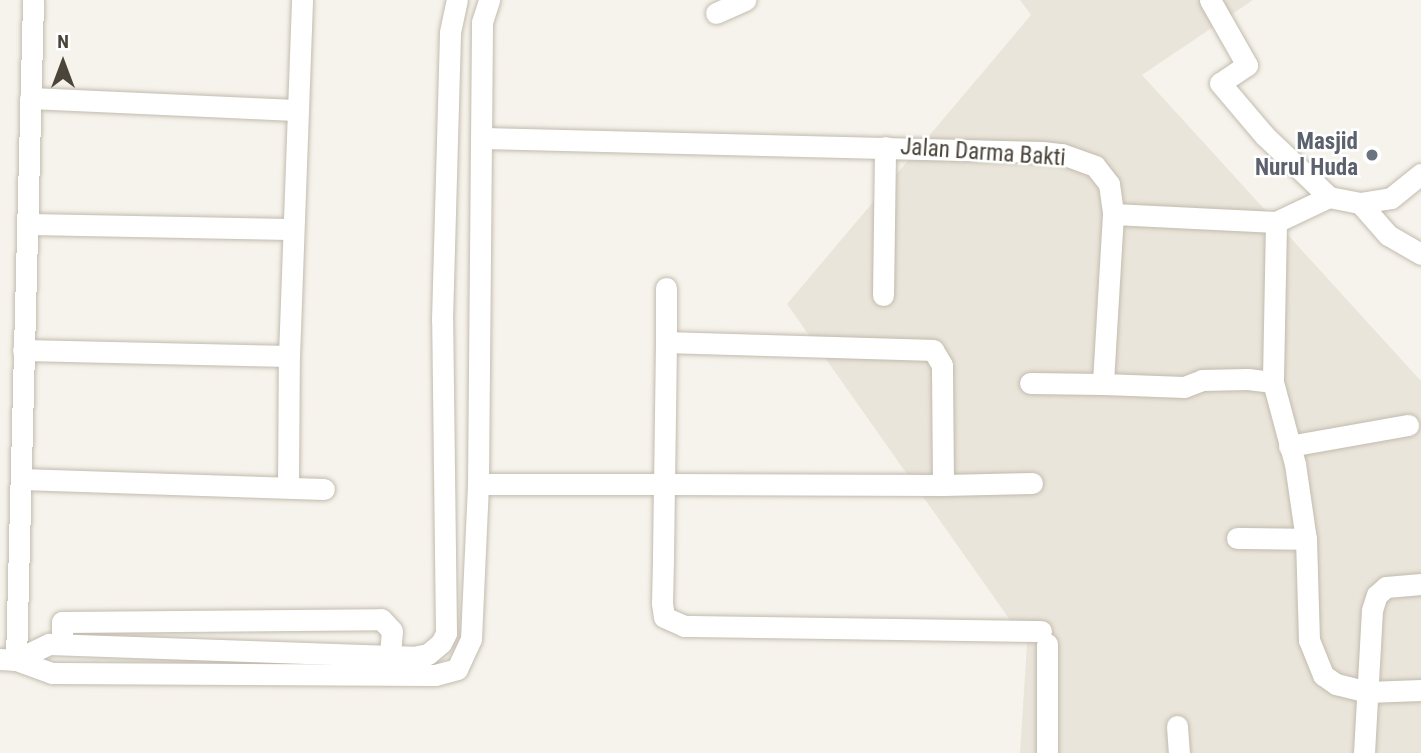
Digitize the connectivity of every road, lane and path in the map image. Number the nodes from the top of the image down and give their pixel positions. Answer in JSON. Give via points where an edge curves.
{"nodes":[{"id":1,"x":33,"y":0,"type":"edge"},
{"id":2,"x":302,"y":0,"type":"edge"},
{"id":3,"x":457,"y":0,"type":"edge"},
{"id":4,"x":489,"y":0,"type":"edge"},
{"id":5,"x":745,"y":0,"type":"edge"},
{"id":6,"x":1210,"y":0,"type":"edge"},
{"id":7,"x":716,"y":13,"type":"dead end"},
{"id":8,"x":30,"y":98,"type":"junction"},
{"id":9,"x":296,"y":110,"type":"junction"},
{"id":10,"x":483,"y":138,"type":"junction"},
{"id":11,"x":885,"y":147,"type":"junction"},
{"id":12,"x":1421,"y":174,"type":"edge"},
{"id":13,"x":1329,"y":197,"type":"junction"},
{"id":14,"x":1360,"y":203,"type":"junction"},
{"id":15,"x":1113,"y":214,"type":"junction"},
{"id":16,"x":1276,"y":222,"type":"junction"},
{"id":17,"x":27,"y":224,"type":"junction"},
{"id":18,"x":292,"y":229,"type":"junction"},
{"id":19,"x":1421,"y":254,"type":"edge"},
{"id":20,"x":666,"y":288,"type":"dead end"},
{"id":21,"x":883,"y":295,"type":"dead end"},
{"id":22,"x":442,"y":320,"type":"junction"},
{"id":23,"x":480,"y":321,"type":"junction"},
{"id":24,"x":666,"y":342,"type":"junction"},
{"id":25,"x":23,"y":350,"type":"junction"},
{"id":26,"x":289,"y":356,"type":"junction"},
{"id":27,"x":1273,"y":382,"type":"junction"},
{"id":28,"x":1030,"y":383,"type":"dead end"},
{"id":29,"x":1103,"y":384,"type":"junction"},
{"id":30,"x":1408,"y":425,"type":"dead end"},
{"id":31,"x":1289,"y":446,"type":"junction"},
{"id":32,"x":21,"y":479,"type":"junction"},
{"id":33,"x":1032,"y":483,"type":"dead end"},
{"id":34,"x":478,"y":484,"type":"junction"},
{"id":35,"x":664,"y":484,"type":"junction"},
{"id":36,"x":943,"y":485,"type":"junction"},
{"id":37,"x":288,"y":486,"type":"junction"},
{"id":38,"x":324,"y":489,"type":"dead end"},
{"id":39,"x":1237,"y":538,"type":"dead end"},
{"id":40,"x":1306,"y":539,"type":"junction"},
{"id":41,"x":1421,"y":584,"type":"edge"},
{"id":42,"x":62,"y":644,"type":"junction"},
{"id":43,"x":390,"y":654,"type":"junction"},
{"id":44,"x":8,"y":659,"type":"edge"},
{"id":45,"x":1421,"y":690,"type":"edge"},
{"id":46,"x":1367,"y":692,"type":"junction"},
{"id":47,"x":1177,"y":726,"type":"dead end"},
{"id":48,"x":1047,"y":753,"type":"edge"},
{"id":49,"x":1179,"y":753,"type":"edge"},
{"id":50,"x":1364,"y":753,"type":"edge"}],
"edges":[{"from":1,"to":8,"type":"street"},
{"from":2,"to":9,"type":"street"},
{"from":3,"to":22,"type":"street","via":[[450,32]]},
{"from":4,"to":10,"type":"street","via":[[482,22]]},
{"from":5,"to":7,"type":"street"},
{"from":6,"to":13,"type":"street","via":[[1247,65],[1220,83],[1265,136]]},
{"from":8,"to":9,"type":"street"},
{"from":8,"to":17,"type":"street"},
{"from":9,"to":18,"type":"street"},
{"from":10,"to":11,"type":"street","name":"Jalan Darma Bakti"},
{"from":10,"to":23,"type":"street"},
{"from":11,"to":15,"type":"street","name":"Jalan Darma Bakti","via":[[1071,157],[1096,166],[1108,184]]},
{"from":11,"to":21,"type":"street"},
{"from":12,"to":14,"type":"street","via":[[1391,198]]},
{"from":13,"to":14,"type":"street"},
{"from":13,"to":16,"type":"street"},
{"from":14,"to":19,"type":"street","via":[[1388,235]]},
{"from":15,"to":16,"type":"street"},
{"from":15,"to":29,"type":"street","name":"Jalan Darma Bakti"},
{"from":16,"to":27,"type":"street"},
{"from":17,"to":18,"type":"street"},
{"from":17,"to":25,"type":"street"},
{"from":18,"to":26,"type":"street"},
{"from":20,"to":24,"type":"street"},
{"from":22,"to":23,"type":"street"},
{"from":22,"to":43,"type":"street","via":[[446,633],[428,654]]},
{"from":23,"to":34,"type":"street"},
{"from":24,"to":35,"type":"street"},
{"from":24,"to":36,"type":"street","via":[[933,351],[942,365]]},
{"from":25,"to":26,"type":"street"},
{"from":25,"to":32,"type":"street"},
{"from":26,"to":37,"type":"street"},
{"from":27,"to":29,"type":"street","via":[[1202,380],[1184,387]]},
{"from":27,"to":31,"type":"street"},
{"from":28,"to":29,"type":"street"},
{"from":30,"to":31,"type":"street"},
{"from":31,"to":40,"type":"street"},
{"from":32,"to":37,"type":"street"},
{"from":32,"to":44,"type":"street"},
{"from":33,"to":36,"type":"street"},
{"from":34,"to":35,"type":"street"},
{"from":34,"to":44,"type":"street","via":[[471,639],[460,665],[450,673],[52,673]]},
{"from":35,"to":36,"type":"street"},
{"from":35,"to":48,"type":"street","via":[[664,617],[684,626],[1044,637]]},
{"from":37,"to":38,"type":"street"},
{"from":39,"to":40,"type":"street"},
{"from":40,"to":46,"type":"street","via":[[1309,640],[1323,675],[1336,684]]},
{"from":41,"to":46,"type":"street","via":[[1386,587],[1377,595]]},
{"from":42,"to":43,"type":"street"},
{"from":42,"to":43,"type":"street","via":[[62,622],[381,618],[392,631]]},
{"from":42,"to":44,"type":"street","via":[[48,644]]},
{"from":45,"to":46,"type":"street"},
{"from":46,"to":50,"type":"street"},
{"from":47,"to":49,"type":"street"}]}
